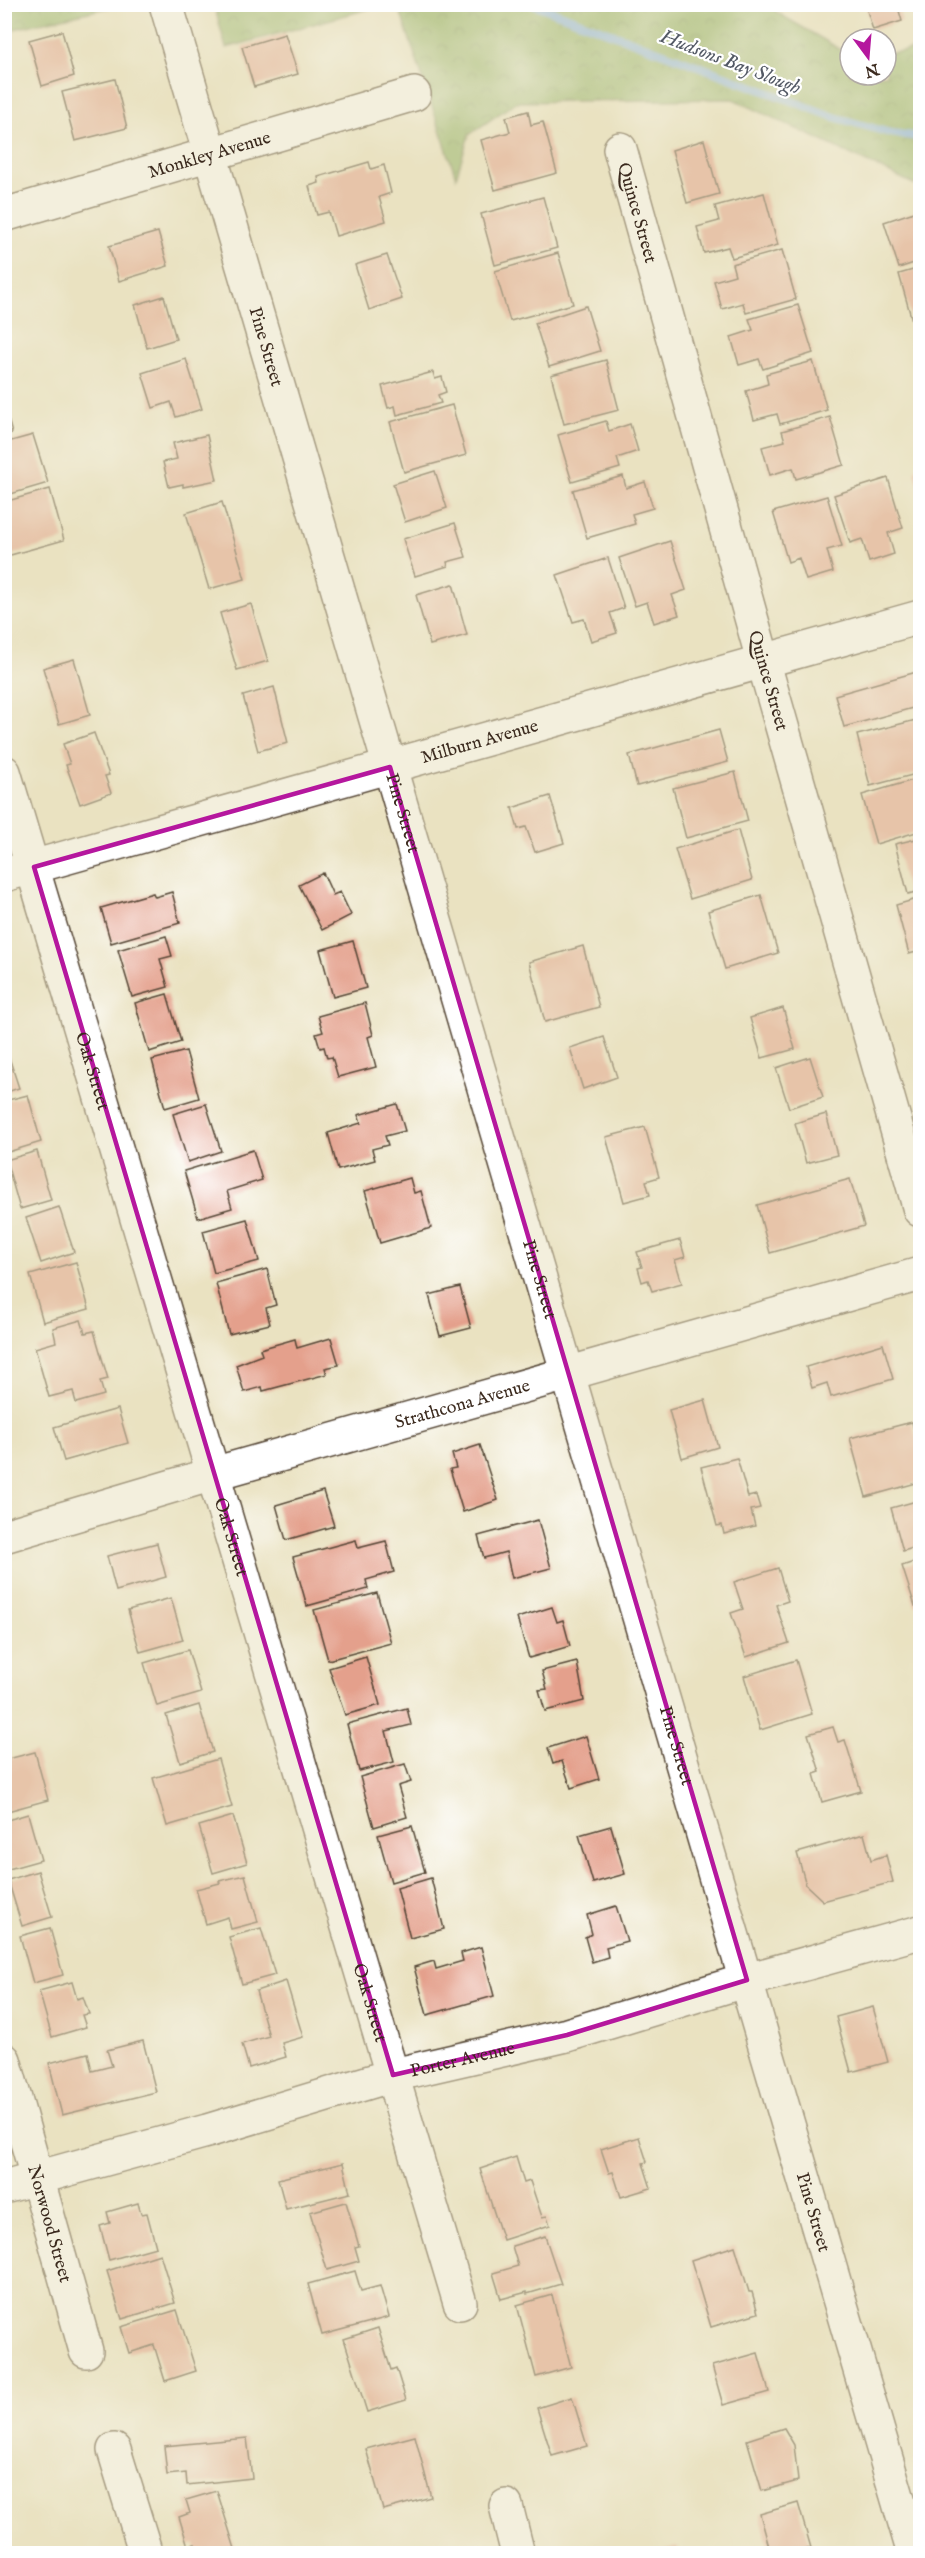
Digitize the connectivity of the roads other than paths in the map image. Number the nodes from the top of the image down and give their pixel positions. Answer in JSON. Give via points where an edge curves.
{"nodes":[{"id":1,"x":166,"y":4,"type":"edge"},
{"id":2,"x":414,"y":94,"type":"dead end"},
{"id":3,"x":620,"y":149,"type":"dead end"},
{"id":4,"x":211,"y":154,"type":"junction"},
{"id":5,"x":4,"y":215,"type":"edge"},
{"id":6,"x":921,"y":618,"type":"edge"},
{"id":7,"x":763,"y":660,"type":"junction"},
{"id":8,"x":390,"y":766,"type":"junction"},
{"id":9,"x":4,"y":772,"type":"edge"},
{"id":10,"x":19,"y":871,"type":"edge"},
{"id":11,"x":921,"y":1210,"type":"edge"},
{"id":12,"x":921,"y":1274,"type":"edge"},
{"id":13,"x":568,"y":1374,"type":"junction"},
{"id":14,"x":213,"y":1474,"type":"junction"},
{"id":15,"x":4,"y":1536,"type":"edge"},
{"id":16,"x":921,"y":1932,"type":"edge"},
{"id":17,"x":747,"y":1980,"type":"junction"},
{"id":18,"x":4,"y":2060,"type":"edge"},
{"id":19,"x":393,"y":2074,"type":"junction"},
{"id":20,"x":38,"y":2179,"type":"junction"},
{"id":21,"x":4,"y":2187,"type":"edge"},
{"id":22,"x":460,"y":2303,"type":"dead end"},
{"id":23,"x":86,"y":2351,"type":"dead end"},
{"id":24,"x":114,"y":2450,"type":"dead end"},
{"id":25,"x":506,"y":2506,"type":"dead end"},
{"id":26,"x":146,"y":2553,"type":"edge"},
{"id":27,"x":518,"y":2553,"type":"edge"},
{"id":28,"x":914,"y":2553,"type":"edge"}],
"edges":[{"from":1,"to":4,"type":"street","name":"Pine Street"},
{"from":2,"to":4,"type":"street","name":"Monkley Avenue"},
{"from":3,"to":7,"type":"street","name":"Quince Street"},
{"from":4,"to":5,"type":"street","name":"Monkley Avenue"},
{"from":4,"to":8,"type":"street","name":"Pine Street"},
{"from":6,"to":7,"type":"street","name":"Milburn Avenue"},
{"from":7,"to":8,"type":"street","name":"Milburn Avenue"},
{"from":7,"to":11,"type":"street","name":"Quince Street"},
{"from":8,"to":10,"type":"street","name":"Milburn Avenue"},
{"from":8,"to":13,"type":"street","name":"Pine Street"},
{"from":9,"to":10,"type":"street","name":"Oak Street"},
{"from":10,"to":14,"type":"street","name":"Oak Street"},
{"from":12,"to":13,"type":"street","name":"Strathcona Avenue"},
{"from":13,"to":14,"type":"street","name":"Strathcona Avenue"},
{"from":13,"to":17,"type":"street","name":"Pine Street"},
{"from":14,"to":15,"type":"street","name":"Strathcona Avenue"},
{"from":14,"to":19,"type":"street","name":"Oak Street"},
{"from":16,"to":17,"type":"street","name":"Porter Avenue"},
{"from":17,"to":19,"type":"street","name":"Porter Avenue","via":[[567,2035]]},
{"from":17,"to":28,"type":"street","name":"Pine Street"},
{"from":18,"to":20,"type":"street","name":"Norwood Street"},
{"from":19,"to":20,"type":"street","name":"Porter Avenue"},
{"from":19,"to":22,"type":"street","name":"Oak Street"},
{"from":20,"to":21,"type":"street","name":"Porter Avenue"},
{"from":20,"to":23,"type":"street","name":"Norwood Street"},
{"from":24,"to":26,"type":"street"},
{"from":25,"to":27,"type":"street"}]}
